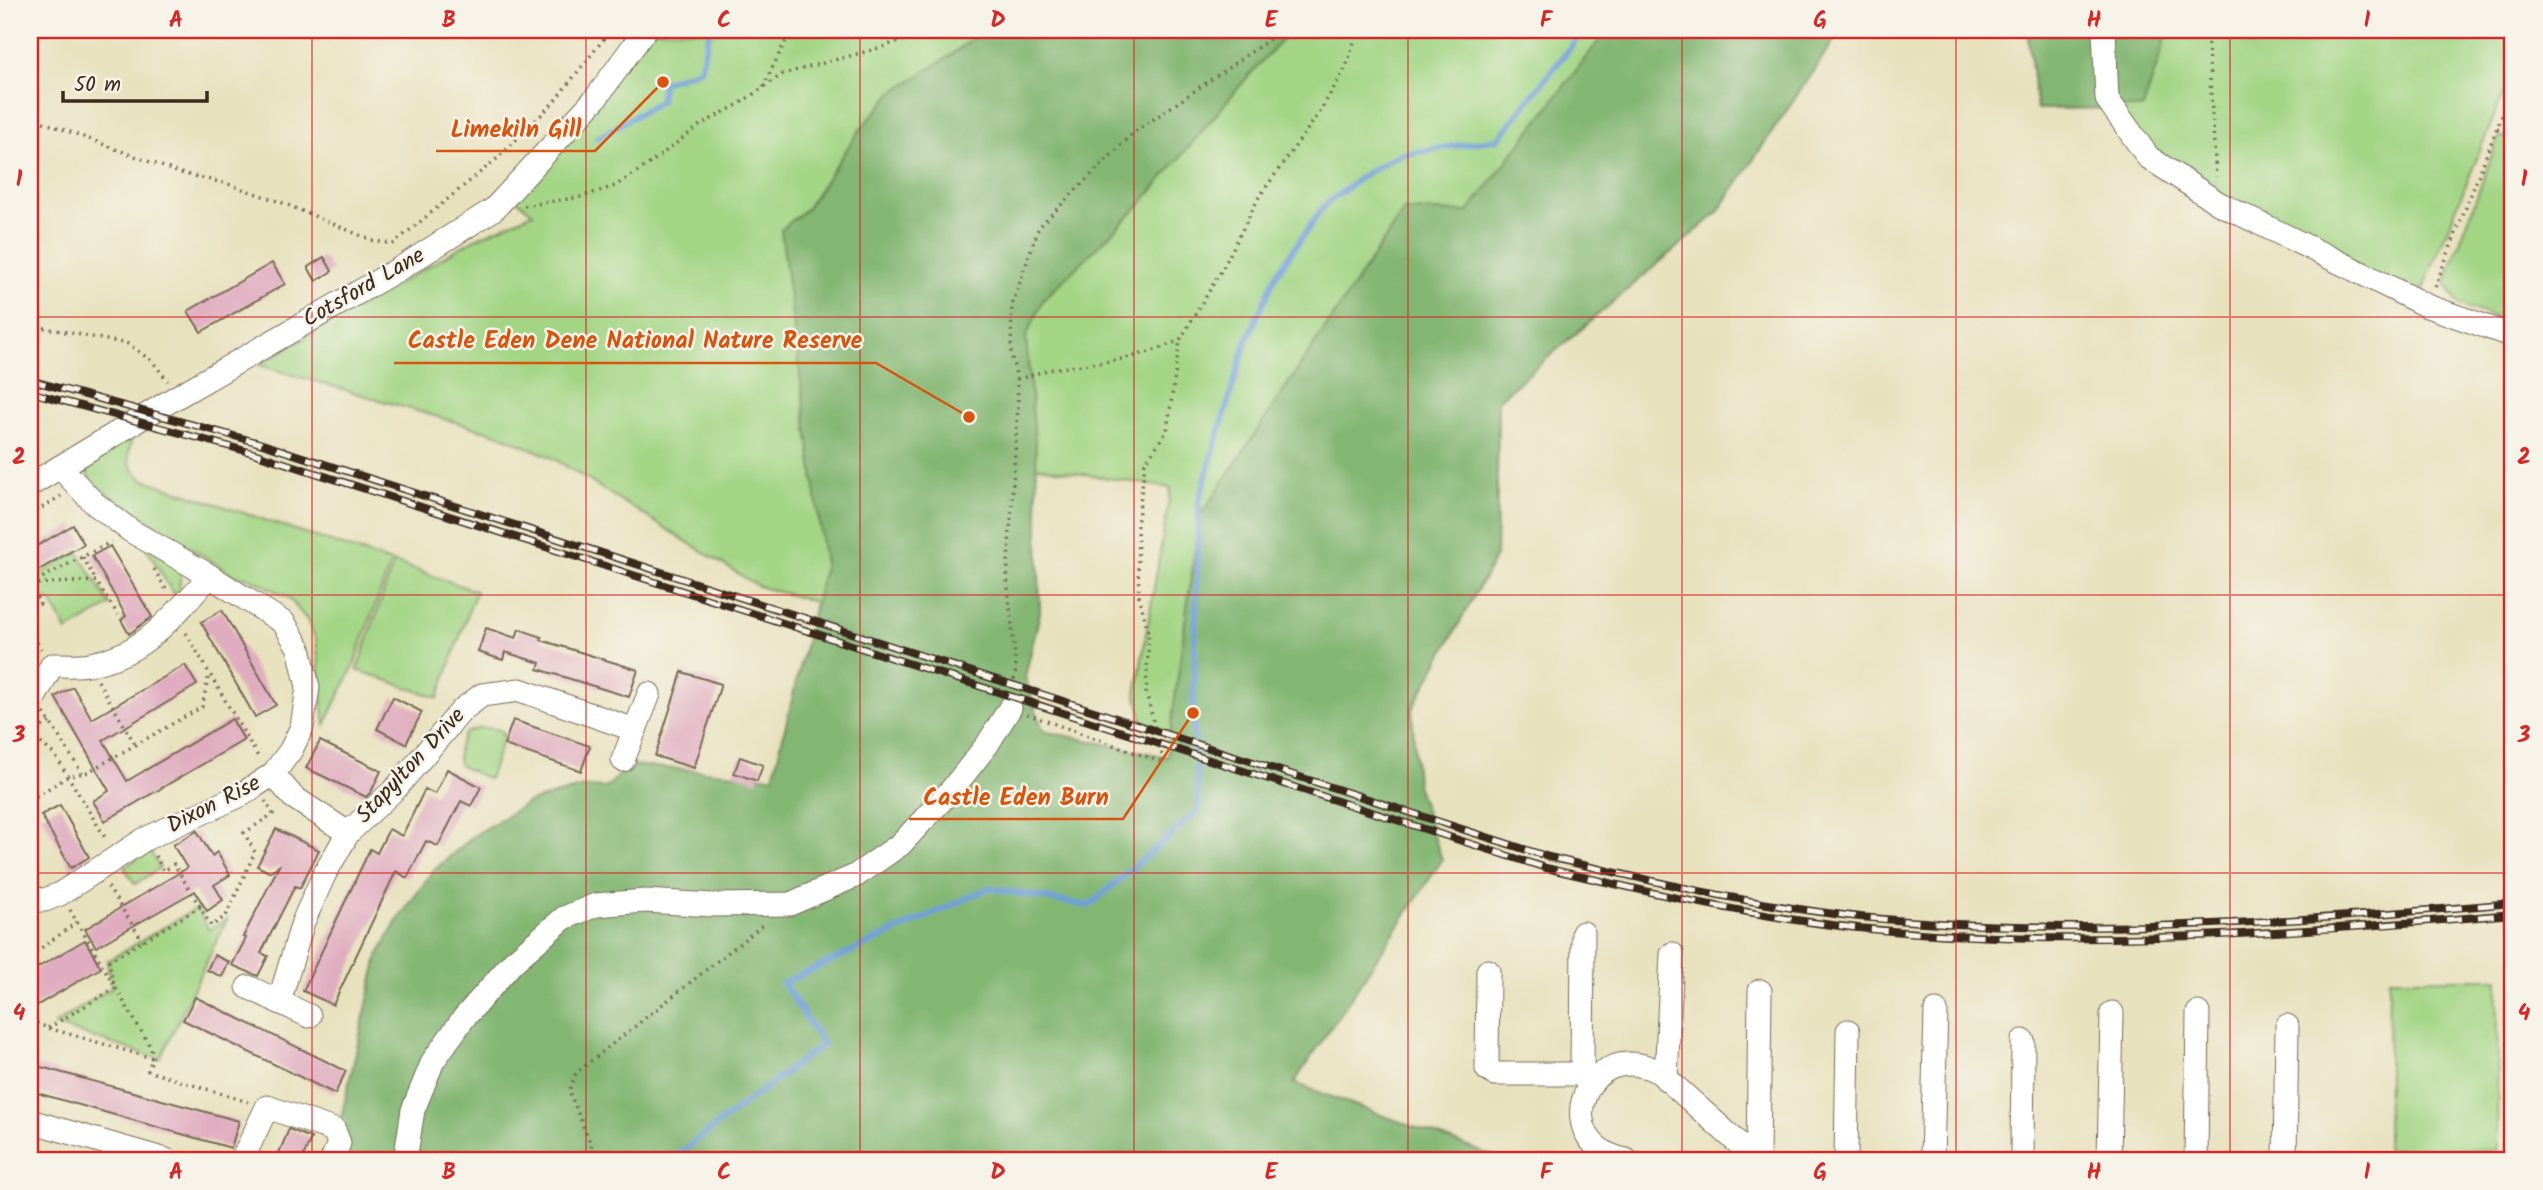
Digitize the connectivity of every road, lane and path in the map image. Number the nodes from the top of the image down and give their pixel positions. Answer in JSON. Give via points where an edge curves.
{"nodes":[{"id":1,"x":611,"y":30,"type":"edge"},
{"id":2,"x":645,"y":30,"type":"edge"},
{"id":3,"x":791,"y":30,"type":"edge"},
{"id":4,"x":932,"y":30,"type":"edge"},
{"id":5,"x":1283,"y":30,"type":"edge"},
{"id":6,"x":1358,"y":30,"type":"edge"},
{"id":7,"x":2104,"y":30,"type":"edge"},
{"id":8,"x":2207,"y":30,"type":"edge"},
{"id":9,"x":2513,"y":87,"type":"edge"},
{"id":10,"x":762,"y":89,"type":"junction"},
{"id":11,"x":30,"y":117,"type":"edge"},
{"id":12,"x":2497,"y":128,"type":"junction"},
{"id":13,"x":2513,"y":135,"type":"edge"},
{"id":14,"x":2218,"y":203,"type":"junction"},
{"id":15,"x":494,"y":209,"type":"junction"},
{"id":16,"x":2427,"y":306,"type":"junction"},
{"id":17,"x":30,"y":325,"type":"edge"},
{"id":18,"x":2513,"y":336,"type":"edge"},
{"id":19,"x":1180,"y":340,"type":"junction"},
{"id":20,"x":152,"y":361,"type":"dead end"},
{"id":21,"x":1017,"y":379,"type":"junction"},
{"id":22,"x":60,"y":467,"type":"junction"},
{"id":23,"x":30,"y":485,"type":"edge"},
{"id":24,"x":78,"y":486,"type":"junction"},
{"id":25,"x":30,"y":515,"type":"edge"},
{"id":26,"x":131,"y":531,"type":"junction"},
{"id":27,"x":83,"y":557,"type":"junction"},
{"id":28,"x":151,"y":565,"type":"dead end"},
{"id":29,"x":210,"y":576,"type":"junction"},
{"id":30,"x":96,"y":581,"type":"junction"},
{"id":31,"x":30,"y":584,"type":"edge"},
{"id":32,"x":30,"y":609,"type":"edge"},
{"id":33,"x":176,"y":611,"type":"junction"},
{"id":34,"x":118,"y":615,"type":"dead end"},
{"id":35,"x":88,"y":664,"type":"junction"},
{"id":36,"x":209,"y":674,"type":"junction"},
{"id":37,"x":649,"y":694,"type":"dead end"},
{"id":38,"x":32,"y":699,"type":"edge"},
{"id":39,"x":1010,"y":708,"type":"junction"},
{"id":40,"x":50,"y":722,"type":"junction"},
{"id":41,"x":635,"y":730,"type":"junction"},
{"id":42,"x":30,"y":734,"type":"edge"},
{"id":43,"x":135,"y":745,"type":"junction"},
{"id":44,"x":623,"y":760,"type":"dead end"},
{"id":45,"x":82,"y":773,"type":"junction"},
{"id":46,"x":67,"y":777,"type":"junction"},
{"id":47,"x":266,"y":779,"type":"junction"},
{"id":48,"x":30,"y":800,"type":"edge"},
{"id":49,"x":348,"y":833,"type":"junction"},
{"id":50,"x":145,"y":839,"type":"junction"},
{"id":51,"x":107,"y":863,"type":"junction"},
{"id":52,"x":60,"y":894,"type":"junction"},
{"id":53,"x":30,"y":895,"type":"edge"},
{"id":54,"x":790,"y":904,"type":"junction"},
{"id":55,"x":200,"y":907,"type":"junction"},
{"id":56,"x":77,"y":922,"type":"junction"},
{"id":57,"x":1583,"y":933,"type":"dead end"},
{"id":58,"x":143,"y":941,"type":"junction"},
{"id":59,"x":1672,"y":954,"type":"dead end"},
{"id":60,"x":30,"y":957,"type":"edge"},
{"id":61,"x":109,"y":961,"type":"junction"},
{"id":62,"x":102,"y":965,"type":"junction"},
{"id":63,"x":1488,"y":971,"type":"dead end"},
{"id":64,"x":248,"y":986,"type":"dead end"},
{"id":65,"x":115,"y":988,"type":"junction"},
{"id":66,"x":1760,"y":991,"type":"dead end"},
{"id":67,"x":279,"y":1002,"type":"junction"},
{"id":68,"x":1936,"y":1011,"type":"dead end"},
{"id":69,"x":2112,"y":1013,"type":"dead end"},
{"id":70,"x":2198,"y":1013,"type":"dead end"},
{"id":71,"x":309,"y":1016,"type":"dead end"},
{"id":72,"x":30,"y":1020,"type":"edge"},
{"id":73,"x":2287,"y":1026,"type":"dead end"},
{"id":74,"x":48,"y":1028,"type":"junction"},
{"id":75,"x":1848,"y":1031,"type":"dead end"},
{"id":76,"x":2023,"y":1041,"type":"dead end"},
{"id":77,"x":152,"y":1058,"type":"junction"},
{"id":78,"x":1586,"y":1079,"type":"junction"},
{"id":79,"x":1666,"y":1079,"type":"junction"},
{"id":80,"x":267,"y":1107,"type":"junction"},
{"id":81,"x":30,"y":1121,"type":"edge"},
{"id":82,"x":166,"y":1160,"type":"edge"},
{"id":83,"x":242,"y":1160,"type":"edge"},
{"id":84,"x":332,"y":1160,"type":"edge"},
{"id":85,"x":405,"y":1160,"type":"edge"},
{"id":86,"x":597,"y":1160,"type":"edge"},
{"id":87,"x":1626,"y":1160,"type":"edge"},
{"id":88,"x":1757,"y":1160,"type":"edge"},
{"id":89,"x":1846,"y":1160,"type":"edge"},
{"id":90,"x":1933,"y":1160,"type":"edge"},
{"id":91,"x":2022,"y":1160,"type":"edge"},
{"id":92,"x":2109,"y":1160,"type":"edge"},
{"id":93,"x":2196,"y":1160,"type":"edge"},
{"id":94,"x":2285,"y":1160,"type":"edge"}],
"edges":[{"from":1,"to":11,"type":"path","via":[[552,104],[499,157],[393,244]]},
{"from":2,"to":15,"type":"street","name":"Cotsford Lane","via":[[596,98]]},
{"from":3,"to":10,"type":"path"},
{"from":4,"to":10,"type":"path","via":[[783,75]]},
{"from":5,"to":21,"type":"path","via":[[1132,134],[1039,227],[1012,304],[1011,353]]},
{"from":6,"to":19,"type":"path","via":[[1333,90],[1259,197]]},
{"from":7,"to":14,"type":"street","via":[[2108,99],[2148,157]]},
{"from":8,"to":14,"type":"path"},
{"from":9,"to":12,"type":"path"},
{"from":10,"to":15,"type":"path","via":[[700,125],[615,186],[541,205]]},
{"from":12,"to":13,"type":"path"},
{"from":12,"to":16,"type":"path"},
{"from":14,"to":16,"type":"street"},
{"from":15,"to":22,"type":"street","name":"Cotsford Lane"},
{"from":16,"to":18,"type":"street"},
{"from":17,"to":20,"type":"path","via":[[128,344]]},
{"from":19,"to":21,"type":"path","via":[[1112,363]]},
{"from":19,"to":39,"type":"path","via":[[1167,431],[1145,463],[1137,526],[1139,596],[1149,635],[1146,692],[1164,763]]},
{"from":21,"to":39,"type":"path","via":[[1007,577],[1016,667]]},
{"from":22,"to":23,"type":"street","name":"Cotsford Lane"},
{"from":22,"to":24,"type":"street","name":"Dixon Rise"},
{"from":24,"to":25,"type":"path"},
{"from":24,"to":26,"type":"street","name":"Dixon Rise"},
{"from":26,"to":27,"type":"path"},
{"from":26,"to":29,"type":"street","name":"Dixon Rise"},
{"from":27,"to":30,"type":"path"},
{"from":27,"to":31,"type":"path"},
{"from":28,"to":33,"type":"path"},
{"from":29,"to":33,"type":"street"},
{"from":29,"to":47,"type":"street","name":"Dixon Rise","via":[[284,623],[299,648],[308,687],[302,727]]},
{"from":30,"to":31,"type":"path"},
{"from":30,"to":34,"type":"path"},
{"from":31,"to":32,"type":"path","via":[[40,604]]},
{"from":33,"to":35,"type":"street","via":[[139,647]]},
{"from":33,"to":36,"type":"path"},
{"from":35,"to":38,"type":"street","via":[[52,665]]},
{"from":35,"to":43,"type":"path"},
{"from":36,"to":43,"type":"path","via":[[202,707]]},
{"from":36,"to":47,"type":"path"},
{"from":37,"to":41,"type":"street"},
{"from":38,"to":40,"type":"path"},
{"from":39,"to":54,"type":"street","via":[[953,788],[901,844],[855,876]]},
{"from":40,"to":42,"type":"path"},
{"from":40,"to":45,"type":"path"},
{"from":41,"to":44,"type":"street"},
{"from":41,"to":49,"type":"street","name":"Stapylton Drive","via":[[520,690],[482,695],[462,710],[396,788]]},
{"from":42,"to":46,"type":"path","via":[[55,755]]},
{"from":43,"to":45,"type":"path"},
{"from":45,"to":46,"type":"path"},
{"from":46,"to":48,"type":"path"},
{"from":46,"to":51,"type":"path"},
{"from":47,"to":49,"type":"street","name":"Stapylton Drive"},
{"from":47,"to":50,"type":"street","name":"Dixon Rise"},
{"from":47,"to":55,"type":"path","via":[[273,814],[244,832],[255,852],[226,916],[211,926]]},
{"from":49,"to":67,"type":"street","name":"Stapylton Drive","via":[[303,922]]},
{"from":50,"to":51,"type":"street","name":"Dixon Rise"},
{"from":50,"to":55,"type":"path","via":[[164,870],[174,864]]},
{"from":51,"to":52,"type":"street","name":"Dixon Rise"},
{"from":51,"to":58,"type":"path"},
{"from":52,"to":53,"type":"street","via":[[45,900]]},
{"from":52,"to":56,"type":"path"},
{"from":54,"to":85,"type":"street","via":[[645,901],[596,905],[564,918],[513,962],[433,1061],[413,1110]]},
{"from":54,"to":86,"type":"path","via":[[576,1073],[569,1091]]},
{"from":55,"to":58,"type":"path"},
{"from":56,"to":60,"type":"path"},
{"from":56,"to":62,"type":"path"},
{"from":57,"to":78,"type":"street"},
{"from":58,"to":61,"type":"path"},
{"from":59,"to":79,"type":"street"},
{"from":61,"to":62,"type":"path"},
{"from":61,"to":65,"type":"path"},
{"from":62,"to":65,"type":"path"},
{"from":63,"to":78,"type":"street","via":[[1487,1069],[1493,1074]]},
{"from":64,"to":67,"type":"street"},
{"from":65,"to":74,"type":"path"},
{"from":65,"to":77,"type":"path","via":[[151,1048]]},
{"from":66,"to":88,"type":"street"},
{"from":67,"to":71,"type":"street"},
{"from":68,"to":90,"type":"street"},
{"from":69,"to":92,"type":"street"},
{"from":70,"to":93,"type":"street"},
{"from":72,"to":74,"type":"path"},
{"from":73,"to":94,"type":"street"},
{"from":74,"to":77,"type":"path"},
{"from":75,"to":89,"type":"street"},
{"from":76,"to":91,"type":"street"},
{"from":77,"to":80,"type":"path","via":[[148,1071]]},
{"from":78,"to":79,"type":"street","via":[[1625,1062],[1645,1065]]},
{"from":78,"to":87,"type":"street","via":[[1581,1116],[1584,1131],[1601,1152]]},
{"from":79,"to":88,"type":"street"},
{"from":80,"to":83,"type":"street"},
{"from":80,"to":84,"type":"street","via":[[334,1130],[339,1143]]},
{"from":81,"to":82,"type":"street"}]}
